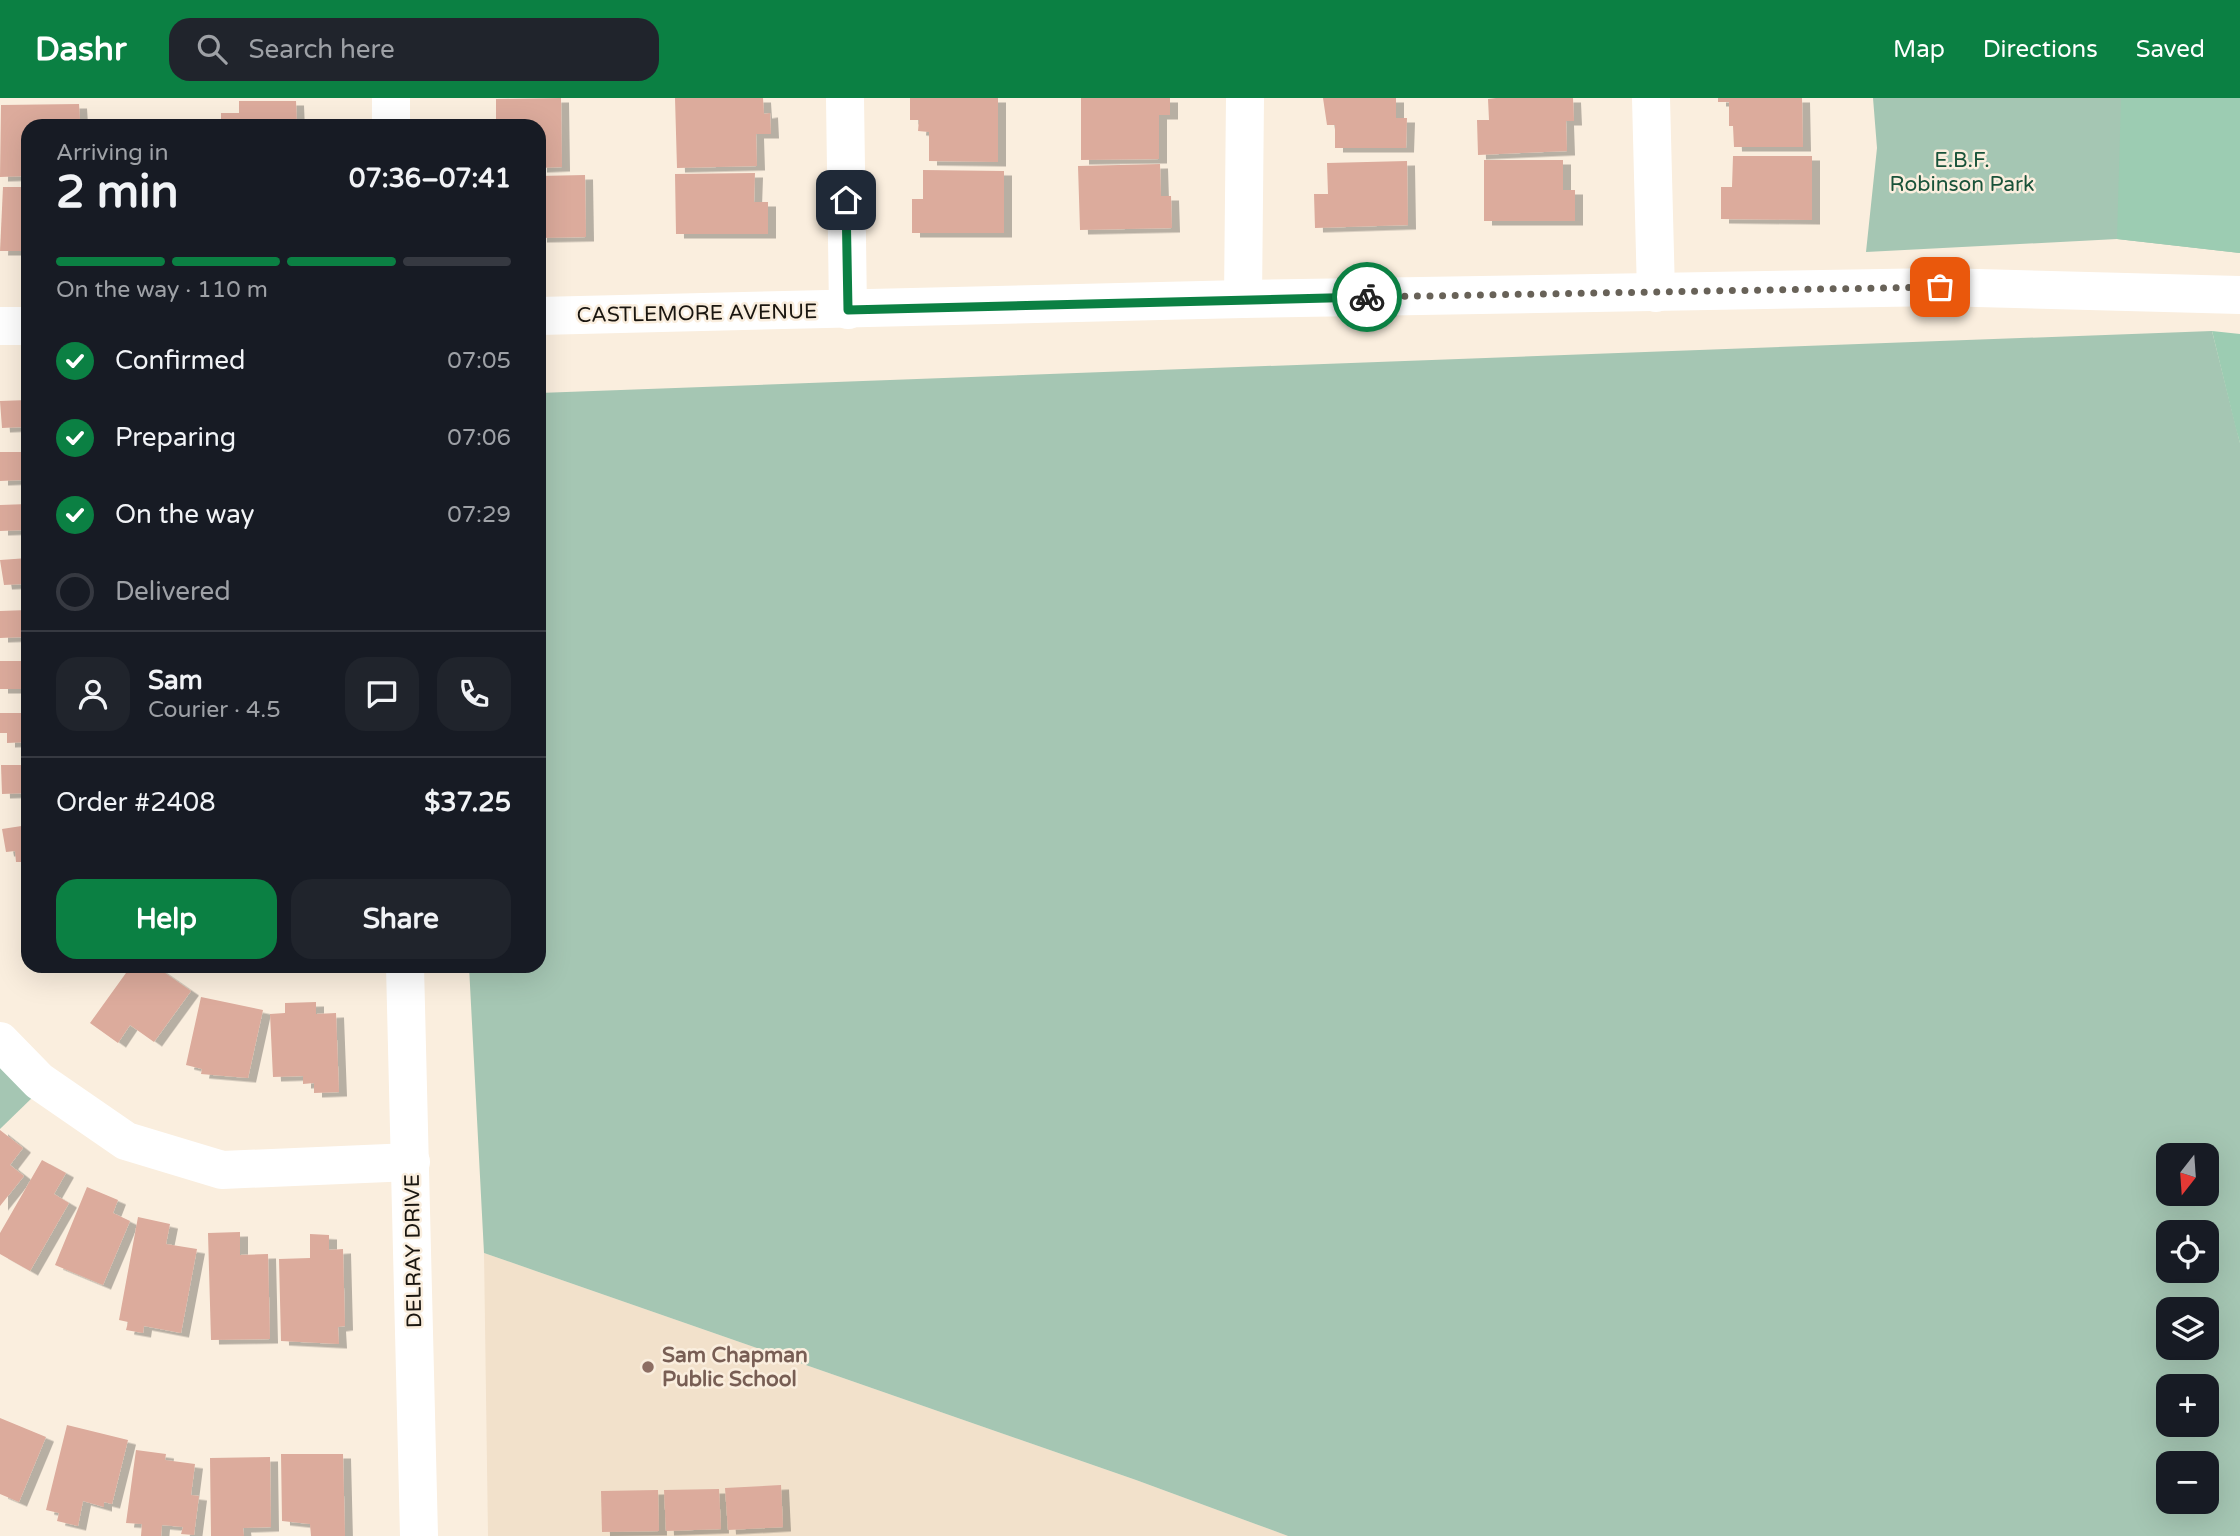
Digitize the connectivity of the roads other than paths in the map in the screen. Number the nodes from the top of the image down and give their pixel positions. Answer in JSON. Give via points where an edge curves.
{"nodes":[{"id":1,"x":391,"y":98,"type":"edge"},
{"id":2,"x":845,"y":98,"type":"edge"},
{"id":3,"x":1245,"y":98,"type":"edge"},
{"id":4,"x":1651,"y":98,"type":"edge"},
{"id":5,"x":391,"y":119,"type":"edge"},
{"id":6,"x":1656,"y":293,"type":"junction"},
{"id":7,"x":2240,"y":295,"type":"edge"},
{"id":8,"x":1243,"y":299,"type":"junction"},
{"id":9,"x":848,"y":310,"type":"junction"},
{"id":10,"x":546,"y":316,"type":"edge"},
{"id":11,"x":21,"y":326,"type":"edge"},
{"id":12,"x":0,"y":327,"type":"edge"},
{"id":13,"x":405,"y":973,"type":"edge"},
{"id":14,"x":0,"y":1041,"type":"edge"},
{"id":15,"x":411,"y":1162,"type":"junction"},
{"id":16,"x":419,"y":1536,"type":"edge"}],
"edges":[{"from":1,"to":5,"type":"street"},
{"from":2,"to":9,"type":"street"},
{"from":3,"to":8,"type":"street"},
{"from":4,"to":6,"type":"street"},
{"from":6,"to":7,"type":"street","name":"CASTLEMORE AVENUE","via":[[1940,287]]},
{"from":6,"to":8,"type":"street","name":"CASTLEMORE AVENUE"},
{"from":8,"to":9,"type":"street","name":"CASTLEMORE AVENUE"},
{"from":9,"to":10,"type":"street","name":"CASTLEMORE AVENUE"},
{"from":11,"to":12,"type":"street"},
{"from":13,"to":15,"type":"street","name":"DELRAY DRIVE"},
{"from":14,"to":15,"type":"street","via":[[39,1081],[126,1140],[222,1170]]},
{"from":15,"to":16,"type":"street","name":"DELRAY DRIVE"}]}
